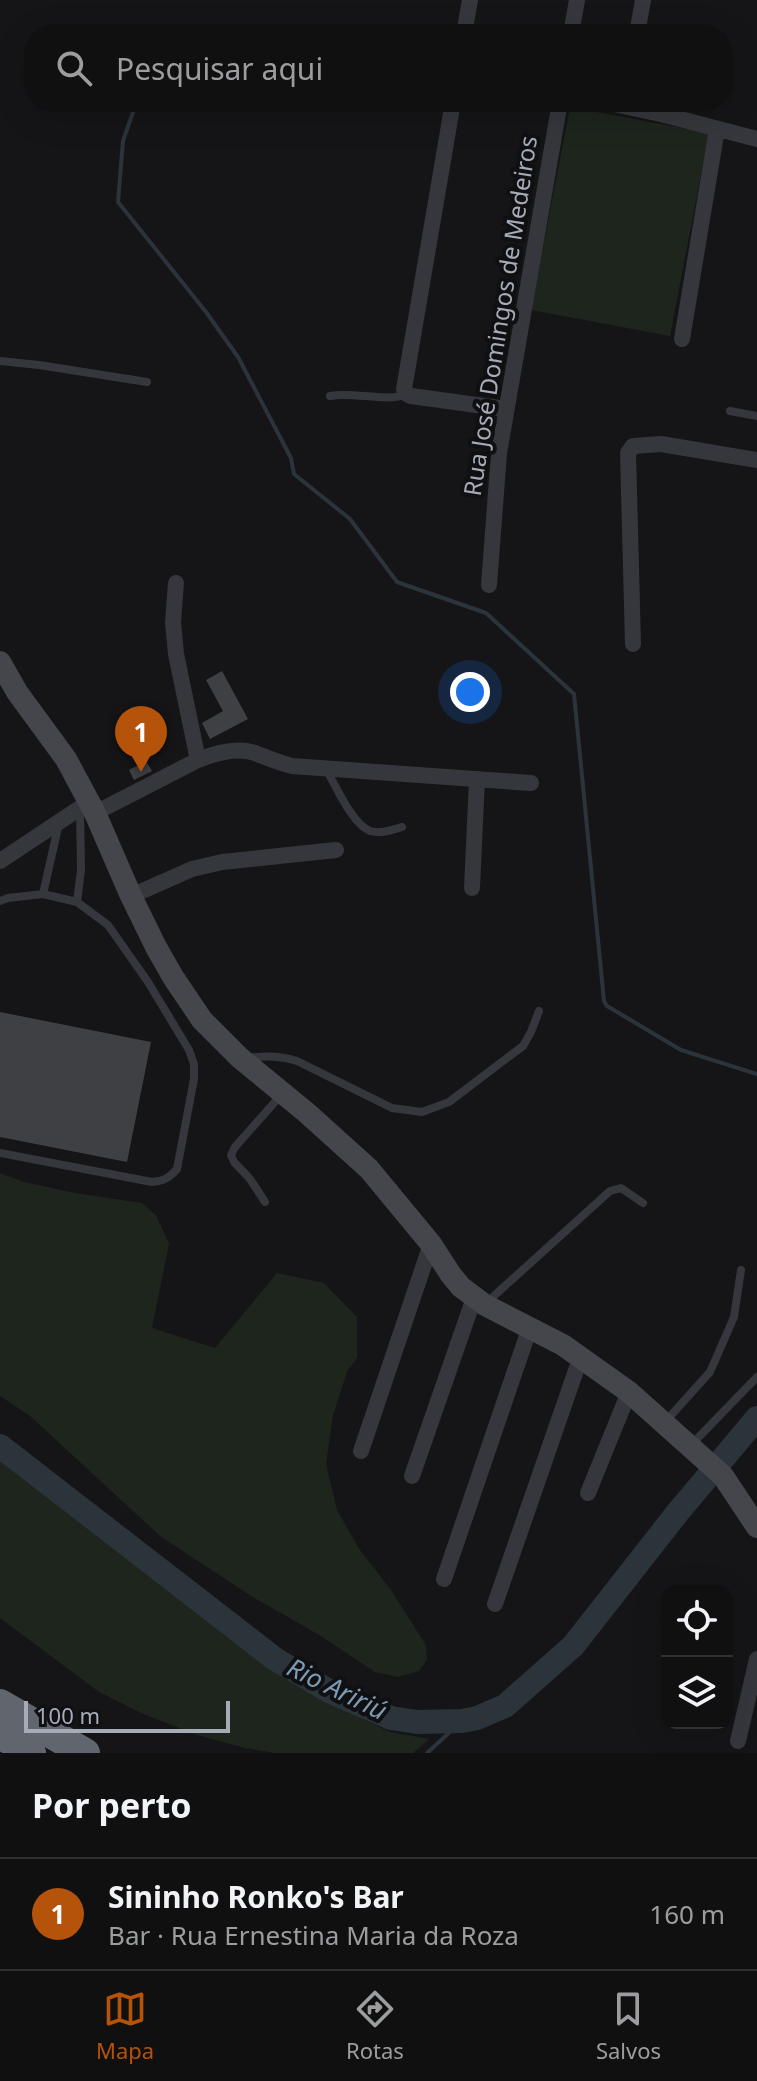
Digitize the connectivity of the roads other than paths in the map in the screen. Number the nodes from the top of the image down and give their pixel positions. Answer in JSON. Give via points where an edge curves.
{"nodes":[{"id":1,"x":470,"y":0,"type":"edge"},
{"id":2,"x":577,"y":0,"type":"edge"},
{"id":3,"x":643,"y":0,"type":"edge"},
{"id":4,"x":466,"y":24,"type":"edge"},
{"id":5,"x":573,"y":24,"type":"edge"},
{"id":6,"x":639,"y":24,"type":"edge"},
{"id":7,"x":451,"y":112,"type":"edge"},
{"id":8,"x":558,"y":112,"type":"edge"},
{"id":9,"x":654,"y":112,"type":"edge"},
{"id":10,"x":717,"y":129,"type":"junction"},
{"id":11,"x":757,"y":139,"type":"edge"},
{"id":12,"x":682,"y":339,"type":"dead end"},
{"id":13,"x":0,"y":361,"type":"edge"},
{"id":14,"x":147,"y":382,"type":"dead end"},
{"id":15,"x":407,"y":394,"type":"junction"},
{"id":16,"x":330,"y":396,"type":"dead end"},
{"id":17,"x":506,"y":409,"type":"junction"},
{"id":18,"x":730,"y":411,"type":"dead end"},
{"id":19,"x":757,"y":416,"type":"edge"},
{"id":20,"x":757,"y":460,"type":"edge"},
{"id":21,"x":176,"y":583,"type":"dead end"},
{"id":22,"x":489,"y":585,"type":"dead end"},
{"id":23,"x":633,"y":644,"type":"dead end"},
{"id":24,"x":0,"y":662,"type":"edge"},
{"id":25,"x":198,"y":760,"type":"junction"},
{"id":26,"x":326,"y":769,"type":"junction"},
{"id":27,"x":477,"y":779,"type":"junction"},
{"id":28,"x":531,"y":783,"type":"dead end"},
{"id":29,"x":88,"y":808,"type":"junction"},
{"id":30,"x":59,"y":822,"type":"junction"},
{"id":31,"x":402,"y":827,"type":"dead end"},
{"id":32,"x":336,"y":850,"type":"dead end"},
{"id":33,"x":0,"y":861,"type":"edge"},
{"id":34,"x":472,"y":888,"type":"dead end"},
{"id":35,"x":43,"y":894,"type":"junction"},
{"id":36,"x":131,"y":896,"type":"junction"},
{"id":37,"x":0,"y":901,"type":"edge"},
{"id":38,"x":77,"y":902,"type":"junction"},
{"id":39,"x":539,"y":1011,"type":"dead end"},
{"id":40,"x":240,"y":1058,"type":"junction"},
{"id":41,"x":283,"y":1094,"type":"junction"},
{"id":42,"x":0,"y":1153,"type":"edge"},
{"id":43,"x":265,"y":1202,"type":"dead end"},
{"id":44,"x":643,"y":1203,"type":"dead end"},
{"id":45,"x":431,"y":1244,"type":"junction"},
{"id":46,"x":741,"y":1270,"type":"dead end"},
{"id":47,"x":479,"y":1301,"type":"junction"},
{"id":48,"x":530,"y":1327,"type":"junction"},
{"id":49,"x":581,"y":1356,"type":"junction"},
{"id":50,"x":757,"y":1377,"type":"edge"},
{"id":51,"x":629,"y":1392,"type":"junction"},
{"id":52,"x":664,"y":1423,"type":"junction"},
{"id":53,"x":361,"y":1451,"type":"dead end"},
{"id":54,"x":696,"y":1451,"type":"junction"},
{"id":55,"x":412,"y":1476,"type":"dead end"},
{"id":56,"x":588,"y":1493,"type":"dead end"},
{"id":57,"x":757,"y":1527,"type":"edge"},
{"id":58,"x":444,"y":1579,"type":"dead end"},
{"id":59,"x":495,"y":1604,"type":"dead end"},
{"id":60,"x":757,"y":1659,"type":"edge"},
{"id":61,"x":0,"y":1704,"type":"edge"},
{"id":62,"x":0,"y":1734,"type":"edge"},
{"id":63,"x":738,"y":1741,"type":"dead end"},
{"id":64,"x":31,"y":1753,"type":"edge"},
{"id":65,"x":85,"y":1753,"type":"edge"}],
"edges":[{"from":1,"to":4,"type":"street"},
{"from":2,"to":5,"type":"street"},
{"from":3,"to":6,"type":"street"},
{"from":7,"to":15,"type":"street"},
{"from":8,"to":17,"type":"street","name":"Rua José Domingos de Medeiros"},
{"from":9,"to":10,"type":"street"},
{"from":10,"to":11,"type":"street"},
{"from":10,"to":12,"type":"street"},
{"from":13,"to":14,"type":"lane"},
{"from":15,"to":16,"type":"lane"},
{"from":15,"to":17,"type":"street"},
{"from":17,"to":22,"type":"street","name":"Rua José Domingos de Medeiros"},
{"from":18,"to":19,"type":"lane"},
{"from":20,"to":23,"type":"street","via":[[661,444],[633,446],[628,453]]},
{"from":21,"to":25,"type":"street","via":[[176,654]]},
{"from":24,"to":29,"type":"street","via":[[66,759]]},
{"from":25,"to":26,"type":"street","via":[[247,752]]},
{"from":25,"to":29,"type":"street"},
{"from":26,"to":27,"type":"street"},
{"from":26,"to":31,"type":"lane","via":[[362,826],[380,832]]},
{"from":27,"to":28,"type":"street"},
{"from":27,"to":34,"type":"street"},
{"from":29,"to":30,"type":"street"},
{"from":29,"to":36,"type":"street"},
{"from":29,"to":38,"type":"lane"},
{"from":30,"to":33,"type":"street"},
{"from":30,"to":35,"type":"lane"},
{"from":32,"to":36,"type":"street","via":[[222,862]]},
{"from":35,"to":37,"type":"lane"},
{"from":35,"to":38,"type":"lane"},
{"from":36,"to":40,"type":"street","via":[[189,1002]]},
{"from":38,"to":42,"type":"lane","via":[[108,925],[189,1050],[194,1079],[177,1169],[162,1182],[152,1182]]},
{"from":39,"to":40,"type":"lane","via":[[523,1046],[449,1102],[422,1112],[392,1108],[282,1056]]},
{"from":40,"to":41,"type":"street"},
{"from":41,"to":43,"type":"lane","via":[[231,1155]]},
{"from":41,"to":45,"type":"street","via":[[369,1169]]},
{"from":44,"to":47,"type":"lane","via":[[621,1188],[610,1191]]},
{"from":45,"to":47,"type":"street","via":[[451,1275]]},
{"from":45,"to":53,"type":"street"},
{"from":46,"to":52,"type":"lane","via":[[734,1317],[710,1372]]},
{"from":47,"to":48,"type":"street"},
{"from":47,"to":55,"type":"street"},
{"from":48,"to":49,"type":"street"},
{"from":48,"to":58,"type":"street"},
{"from":49,"to":51,"type":"street"},
{"from":49,"to":59,"type":"street"},
{"from":50,"to":54,"type":"lane"},
{"from":51,"to":52,"type":"street"},
{"from":51,"to":56,"type":"street"},
{"from":52,"to":54,"type":"street"},
{"from":54,"to":57,"type":"street","via":[[723,1476]]},
{"from":60,"to":63,"type":"street"},
{"from":61,"to":65,"type":"highway"},
{"from":62,"to":64,"type":"highway"}]}
